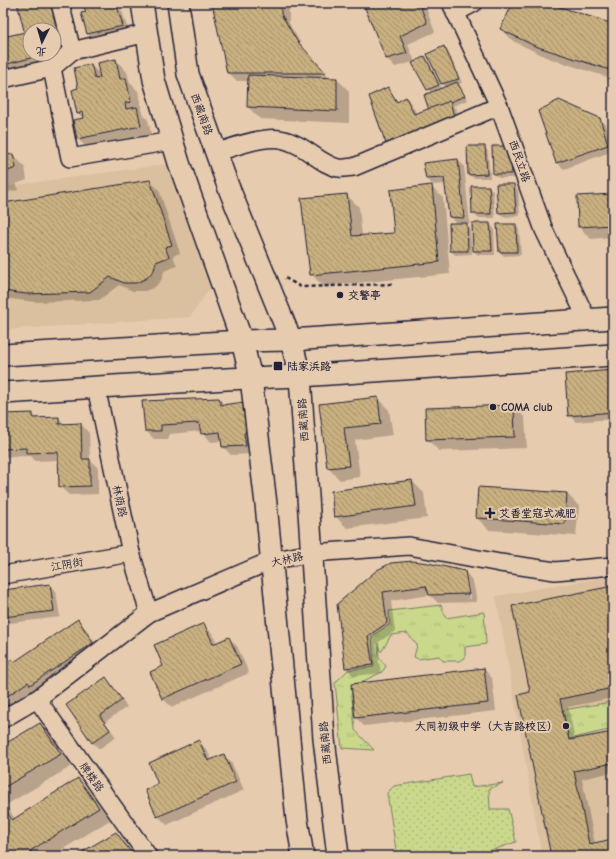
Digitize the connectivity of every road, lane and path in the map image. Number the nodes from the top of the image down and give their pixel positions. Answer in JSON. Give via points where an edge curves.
{"nodes":[{"id":1,"x":60,"y":3,"type":"edge"},
{"id":2,"x":142,"y":3,"type":"edge"},
{"id":3,"x":178,"y":3,"type":"edge"},
{"id":4,"x":474,"y":3,"type":"edge"},
{"id":5,"x":453,"y":8,"type":"edge"},
{"id":6,"x":147,"y":33,"type":"junction"},
{"id":7,"x":72,"y":51,"type":"junction"},
{"id":8,"x":52,"y":68,"type":"junction"},
{"id":9,"x":3,"y":79,"type":"edge"},
{"id":10,"x":499,"y":106,"type":"junction"},
{"id":11,"x":172,"y":141,"type":"junction"},
{"id":12,"x":216,"y":153,"type":"junction"},
{"id":13,"x":265,"y":276,"type":"junction"},
{"id":14,"x":392,"y":284,"type":"dead end"},
{"id":15,"x":613,"y":318,"type":"edge"},
{"id":16,"x":587,"y":319,"type":"junction"},
{"id":17,"x":291,"y":340,"type":"junction"},
{"id":18,"x":242,"y":341,"type":"junction"},
{"id":19,"x":3,"y":355,"type":"edge"},
{"id":20,"x":613,"y":355,"type":"edge"},
{"id":21,"x":300,"y":376,"type":"junction"},
{"id":22,"x":251,"y":378,"type":"junction"},
{"id":23,"x":96,"y":387,"type":"junction"},
{"id":24,"x":3,"y":393,"type":"edge"},
{"id":25,"x":131,"y":553,"type":"junction"},
{"id":26,"x":312,"y":553,"type":"junction"},
{"id":27,"x":270,"y":562,"type":"junction"},
{"id":28,"x":613,"y":566,"type":"edge"},
{"id":29,"x":3,"y":575,"type":"edge"},
{"id":30,"x":149,"y":613,"type":"junction"},
{"id":31,"x":37,"y":699,"type":"junction"},
{"id":32,"x":3,"y":719,"type":"edge"},
{"id":33,"x":148,"y":856,"type":"edge"},
{"id":34,"x":303,"y":856,"type":"edge"},
{"id":35,"x":338,"y":856,"type":"edge"}],
"edges":[{"from":1,"to":7,"type":"street"},
{"from":2,"to":6,"type":"main road"},
{"from":3,"to":12,"type":"main road","name":"西藏南路","via":[[188,74]]},
{"from":4,"to":5,"type":"street"},
{"from":5,"to":10,"type":"street","name":"西民立路"},
{"from":6,"to":7,"type":"street"},
{"from":6,"to":11,"type":"main road","via":[[154,80]]},
{"from":7,"to":8,"type":"street"},
{"from":8,"to":9,"type":"street"},
{"from":8,"to":11,"type":"street","via":[[70,158]]},
{"from":10,"to":12,"type":"street","via":[[354,167],[333,166],[303,147],[279,139],[244,144]]},
{"from":10,"to":16,"type":"street","name":"西民立路","via":[[544,230]]},
{"from":11,"to":18,"type":"main road"},
{"from":12,"to":13,"type":"main road","name":"西藏南路"},
{"from":13,"to":14,"type":"path","via":[[276,273],[301,287]]},
{"from":13,"to":17,"type":"main road","name":"西藏南路"},
{"from":15,"to":16,"type":"main road"},
{"from":16,"to":17,"type":"main road"},
{"from":17,"to":18,"type":"main road"},
{"from":17,"to":21,"type":"main road","name":"西藏南路"},
{"from":18,"to":19,"type":"main road"},
{"from":18,"to":22,"type":"main road"},
{"from":20,"to":21,"type":"main road"},
{"from":21,"to":22,"type":"main road"},
{"from":21,"to":26,"type":"main road","name":"西藏南路"},
{"from":22,"to":23,"type":"main road"},
{"from":22,"to":27,"type":"main road"},
{"from":23,"to":24,"type":"main road"},
{"from":23,"to":25,"type":"street","name":"林荫路"},
{"from":25,"to":29,"type":"street","name":"江阴街"},
{"from":25,"to":30,"type":"street","name":"林荫路"},
{"from":26,"to":27,"type":"street","name":"大林路"},
{"from":26,"to":28,"type":"street","name":"大林路","via":[[409,546],[556,571]]},
{"from":26,"to":35,"type":"main road","name":"西藏南路","via":[[324,739]]},
{"from":27,"to":30,"type":"street","name":"大林路"},
{"from":27,"to":34,"type":"main road"},
{"from":30,"to":31,"type":"street","name":"大林路"},
{"from":31,"to":32,"type":"street","name":"大林路"},
{"from":31,"to":33,"type":"street","name":"牌楼路"}]}
